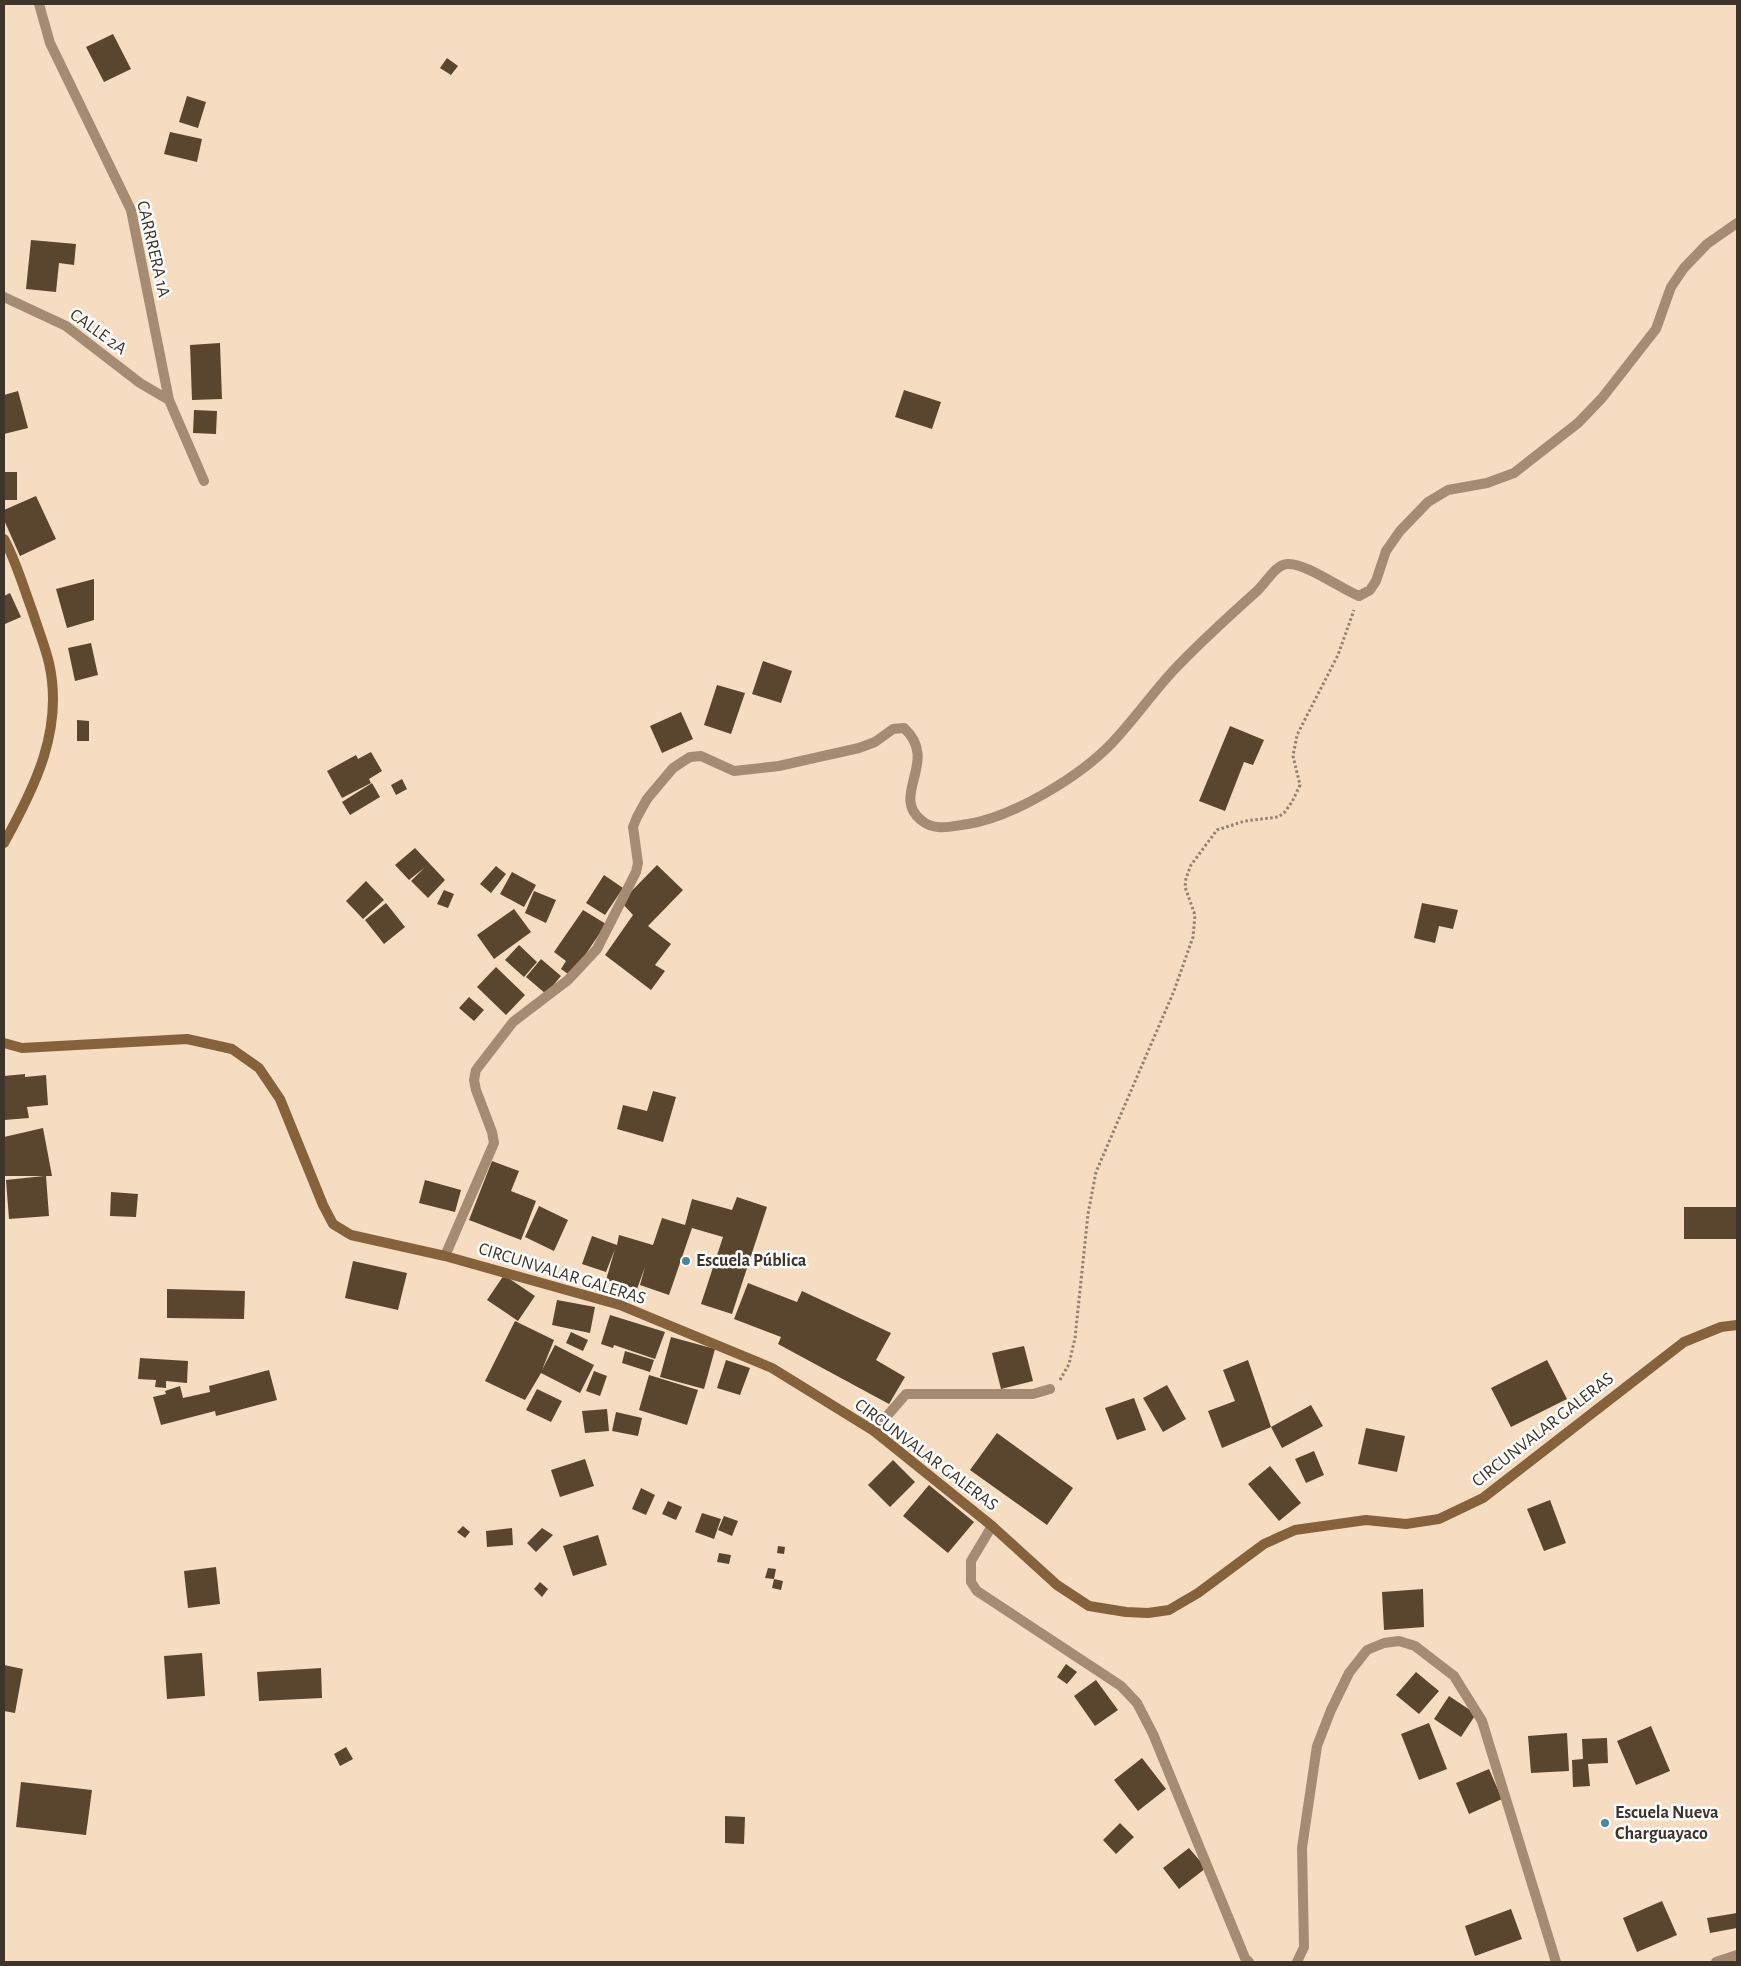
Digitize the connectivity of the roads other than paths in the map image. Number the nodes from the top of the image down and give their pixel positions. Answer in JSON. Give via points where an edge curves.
{"nodes":[{"id":1,"x":38,"y":4,"type":"edge"},
{"id":2,"x":1737,"y":223,"type":"edge"},
{"id":3,"x":4,"y":297,"type":"edge"},
{"id":4,"x":169,"y":400,"type":"junction"},
{"id":5,"x":204,"y":481,"type":"dead end"},
{"id":6,"x":4,"y":538,"type":"edge"},
{"id":7,"x":4,"y":843,"type":"edge"},
{"id":8,"x":4,"y":1043,"type":"edge"},
{"id":9,"x":445,"y":1256,"type":"junction"},
{"id":10,"x":1737,"y":1325,"type":"edge"},
{"id":11,"x":1050,"y":1389,"type":"road end"},
{"id":12,"x":874,"y":1431,"type":"junction"},
{"id":13,"x":992,"y":1526,"type":"junction"},
{"id":14,"x":1737,"y":1955,"type":"edge"},
{"id":15,"x":1249,"y":1962,"type":"edge"},
{"id":16,"x":1297,"y":1962,"type":"edge"},
{"id":17,"x":1556,"y":1962,"type":"edge"},
{"id":18,"x":1716,"y":1962,"type":"edge"}],
"edges":[{"from":1,"to":4,"type":"street","name":"CARRRERA 1A","via":[[50,43],[131,210]]},
{"from":2,"to":9,"type":"street","via":[[1707,244],[1684,268],[1668,293],[1656,328],[1602,398],[1546,450],[1508,476],[1448,490],[1428,502],[1400,531],[1386,551],[1376,581],[1370,590],[1359,596],[1293,564],[1279,567],[1174,670],[1111,744],[1045,794],[984,821],[934,828],[920,820],[913,810],[910,795],[919,748],[914,736],[904,728],[892,729],[875,742],[858,748],[779,766],[734,771],[701,756],[690,757],[673,768],[647,799],[637,817],[633,833],[638,863],[636,872],[598,949],[568,980],[513,1022],[476,1070],[476,1090],[494,1143]]},
{"from":3,"to":4,"type":"street","name":"CALLE 2A","via":[[66,326],[140,383]]},
{"from":4,"to":5,"type":"street","name":"CARRRERA 1A"},
{"from":6,"to":7,"type":"main road","via":[[46,654],[53,689],[44,761],[28,800]]},
{"from":8,"to":9,"type":"main road","name":"CIRCUNVALAR GALERAS","via":[[22,1048],[187,1039],[232,1049],[259,1068],[280,1099],[322,1205],[333,1224],[351,1235]]},
{"from":9,"to":12,"type":"main road","name":"CIRCUNVALAR GALERAS","via":[[620,1305],[772,1368]]},
{"from":10,"to":13,"type":"main road","name":"CIRCUNVALAR GALERAS","via":[[1721,1327],[1684,1342],[1483,1498],[1439,1520],[1406,1524],[1366,1520],[1295,1530],[1264,1544],[1169,1610],[1126,1612],[1089,1606],[1057,1585]]},
{"from":11,"to":12,"type":"street","via":[[1033,1394],[906,1394]]},
{"from":12,"to":13,"type":"main road","name":"CIRCUNVALAR GALERAS"},
{"from":13,"to":15,"type":"street","via":[[971,1561],[970,1582],[977,1591],[1121,1686],[1137,1703]]},
{"from":14,"to":18,"type":"street"},
{"from":16,"to":17,"type":"street","via":[[1304,1947],[1302,1848],[1317,1746],[1349,1673],[1367,1650],[1399,1641],[1415,1646],[1454,1676],[1482,1721]]}]}
